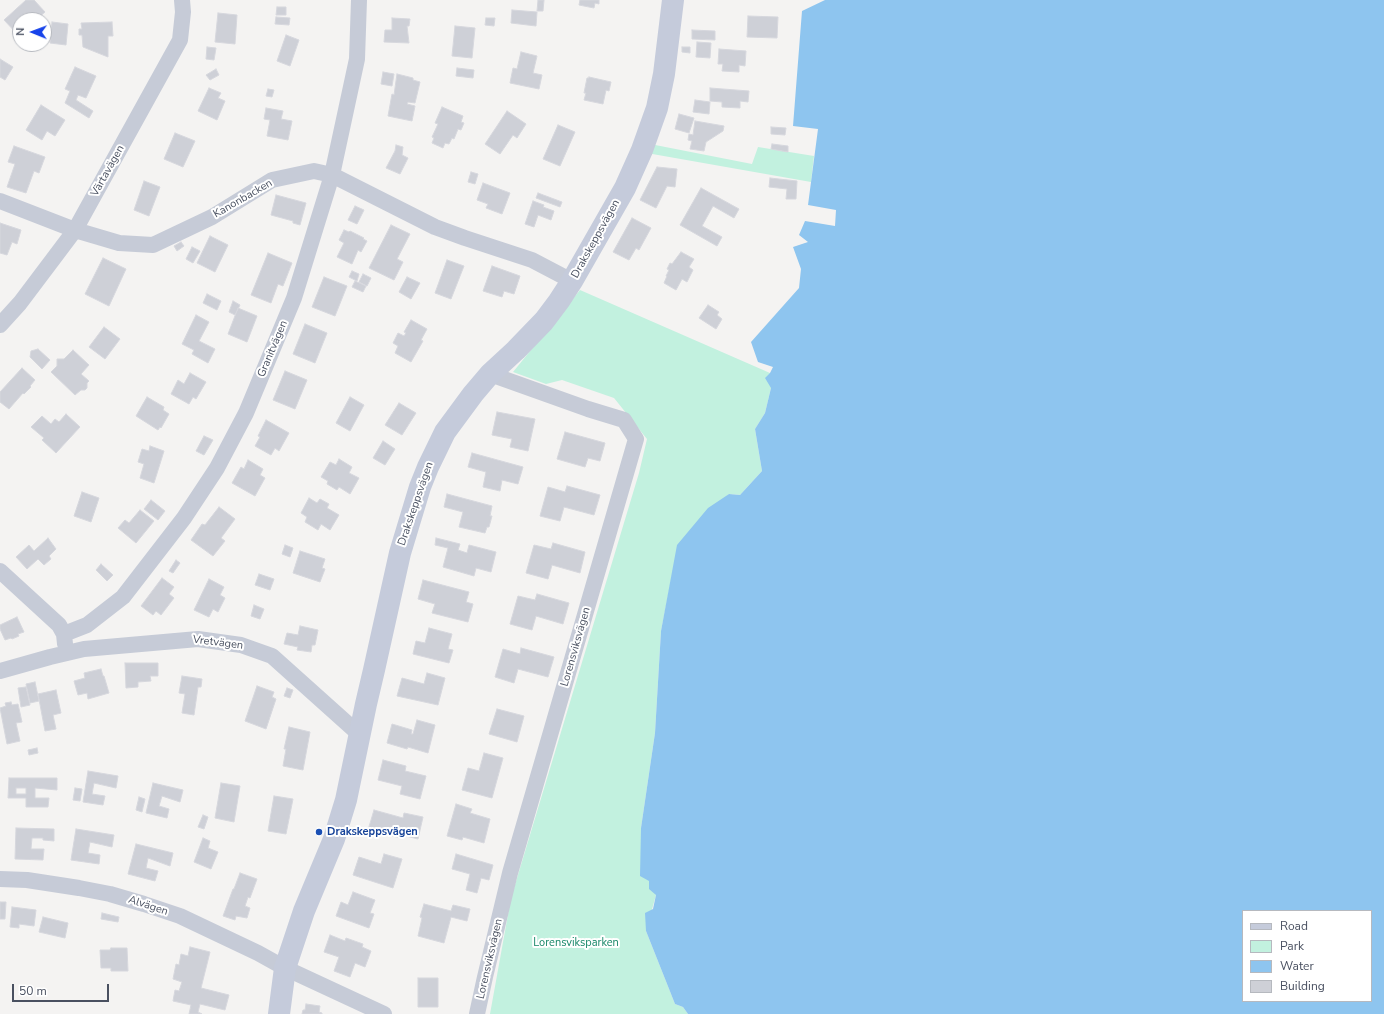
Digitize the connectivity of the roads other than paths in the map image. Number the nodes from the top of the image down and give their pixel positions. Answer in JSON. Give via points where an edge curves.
{"nodes":[{"id":1,"x":182,"y":0,"type":"edge"},
{"id":2,"x":359,"y":0,"type":"edge"},
{"id":3,"x":673,"y":0,"type":"edge"},
{"id":4,"x":332,"y":175,"type":"junction"},
{"id":5,"x":0,"y":201,"type":"edge"},
{"id":6,"x":76,"y":230,"type":"junction"},
{"id":7,"x":572,"y":281,"type":"junction"},
{"id":8,"x":0,"y":325,"type":"edge"},
{"id":9,"x":490,"y":374,"type":"junction"},
{"id":10,"x":0,"y":571,"type":"edge"},
{"id":11,"x":64,"y":634,"type":"junction"},
{"id":12,"x":67,"y":653,"type":"junction"},
{"id":13,"x":0,"y":671,"type":"edge"},
{"id":14,"x":359,"y":734,"type":"junction"},
{"id":15,"x":0,"y":879,"type":"edge"},
{"id":16,"x":285,"y":968,"type":"junction"},
{"id":17,"x":278,"y":1014,"type":"edge"},
{"id":18,"x":384,"y":1014,"type":"edge"},
{"id":19,"x":477,"y":1014,"type":"edge"}],
"edges":[{"from":1,"to":6,"type":"street","name":"Värtavägen","via":[[180,40]]},
{"from":2,"to":4,"type":"street","name":"Granitvägen","via":[[357,59]]},
{"from":3,"to":7,"type":"street","name":"Drakskeppsvägen","via":[[664,74],[650,130],[625,188]]},
{"from":4,"to":6,"type":"street","name":"Kanonbacken","via":[[314,171],[272,180],[212,217],[153,245],[119,243]]},
{"from":4,"to":7,"type":"street","name":"Kanonbacken","via":[[435,227],[532,260]]},
{"from":4,"to":11,"type":"street","name":"Granitvägen","via":[[294,298],[246,414],[217,468],[184,518],[123,596],[87,624]]},
{"from":5,"to":6,"type":"street","name":"Kanonbacken"},
{"from":6,"to":8,"type":"street","name":"Värtavägen"},
{"from":7,"to":9,"type":"street","name":"Drakskeppsvägen","via":[[544,320]]},
{"from":9,"to":14,"type":"street","name":"Drakskeppsvägen","via":[[445,432],[420,487],[400,553]]},
{"from":9,"to":19,"type":"street","name":"Lorensviksvägen","via":[[624,420],[636,439],[510,873]]},
{"from":10,"to":11,"type":"street","via":[[59,625]]},
{"from":11,"to":12,"type":"street"},
{"from":12,"to":13,"type":"street","name":"Vretvägen"},
{"from":12,"to":14,"type":"street","name":"Vretvägen","via":[[84,649],[198,639],[241,645],[272,656]]},
{"from":14,"to":16,"type":"street","name":"Drakskeppsvägen","via":[[347,796],[334,839],[304,911]]},
{"from":15,"to":16,"type":"street","name":"Alvägen","via":[[27,880],[79,888],[144,904],[180,916]]},
{"from":16,"to":17,"type":"street","name":"Drakskeppsvägen"},
{"from":16,"to":18,"type":"street"}]}
